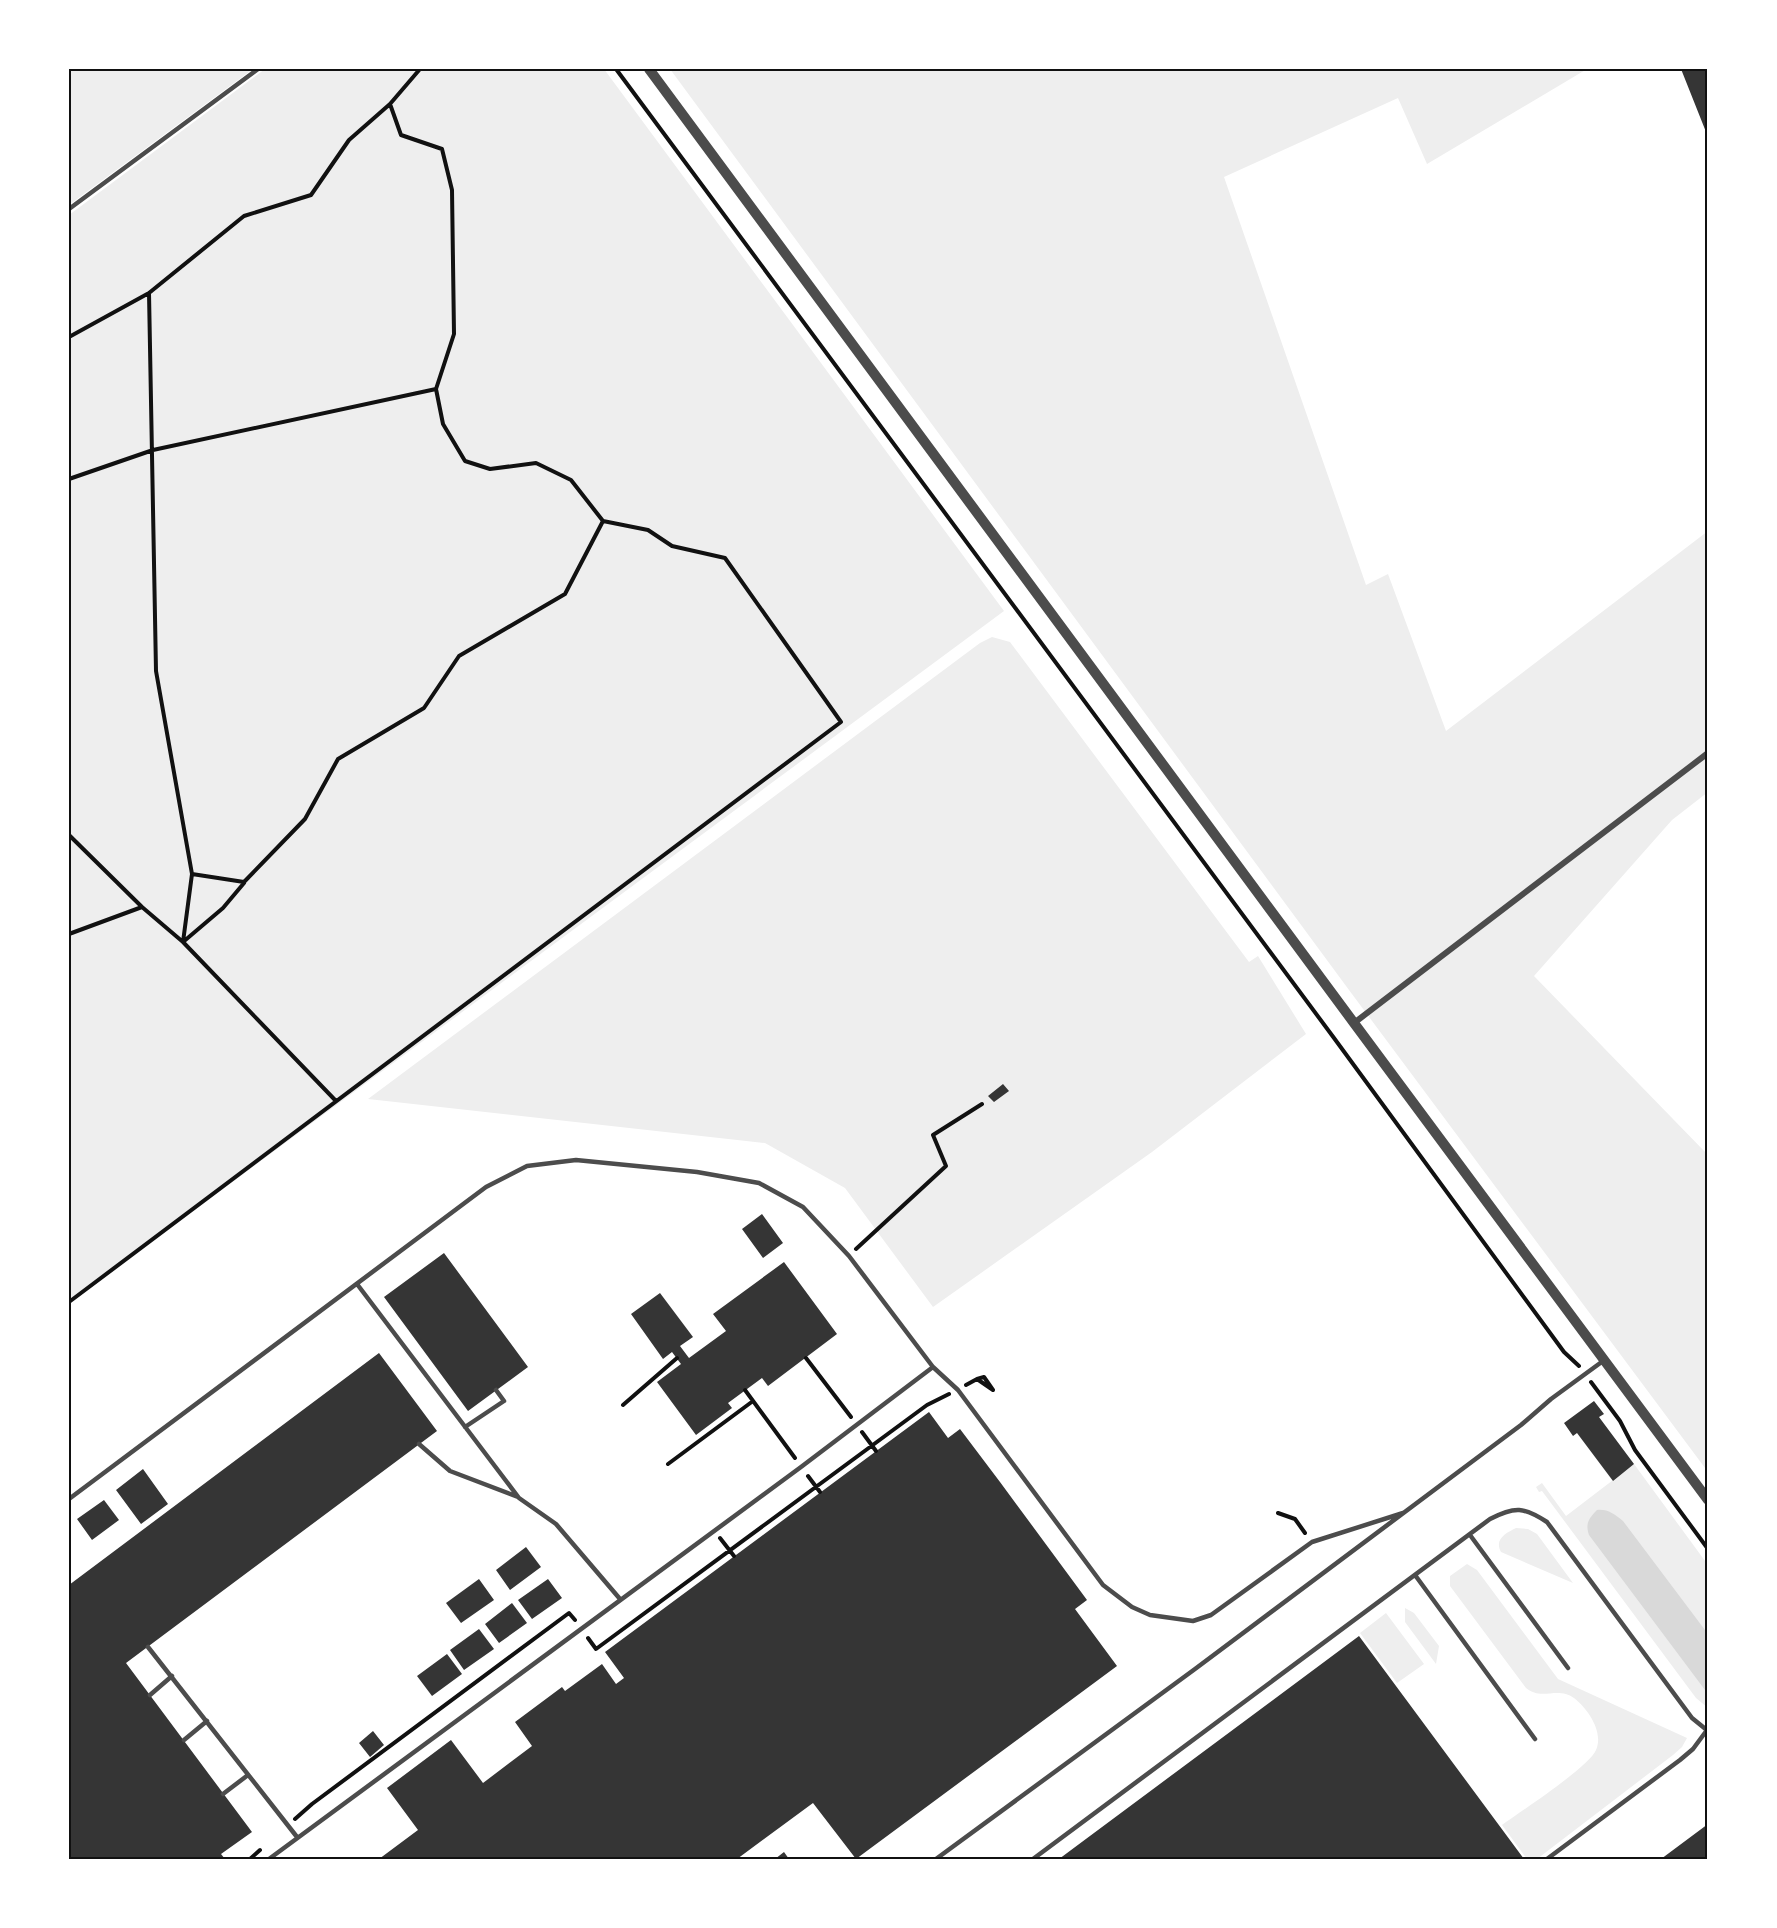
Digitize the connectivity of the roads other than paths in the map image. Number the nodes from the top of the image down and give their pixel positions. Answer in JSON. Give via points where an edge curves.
{"nodes":[{"id":1,"x":258,"y":69,"type":"edge"},
{"id":2,"x":650,"y":69,"type":"edge"},
{"id":3,"x":69,"y":209,"type":"edge"},
{"id":4,"x":1708,"y":753,"type":"edge"},
{"id":5,"x":1354,"y":1023,"type":"junction"},
{"id":6,"x":357,"y":1284,"type":"junction"},
{"id":7,"x":1603,"y":1360,"type":"junction"},
{"id":8,"x":933,"y":1367,"type":"junction"},
{"id":9,"x":496,"y":1390,"type":"dead end"},
{"id":10,"x":465,"y":1427,"type":"junction"},
{"id":11,"x":419,"y":1444,"type":"dead end"},
{"id":12,"x":519,"y":1498,"type":"junction"},
{"id":13,"x":69,"y":1499,"type":"edge"},
{"id":14,"x":1708,"y":1500,"type":"edge"},
{"id":15,"x":1403,"y":1513,"type":"junction"},
{"id":16,"x":1470,"y":1535,"type":"junction"},
{"id":17,"x":1415,"y":1575,"type":"junction"},
{"id":18,"x":620,"y":1599,"type":"junction"},
{"id":19,"x":148,"y":1647,"type":"dead end"},
{"id":20,"x":1568,"y":1668,"type":"dead end"},
{"id":21,"x":172,"y":1676,"type":"junction"},
{"id":22,"x":150,"y":1695,"type":"dead end"},
{"id":23,"x":207,"y":1721,"type":"junction"},
{"id":24,"x":1708,"y":1730,"type":"edge"},
{"id":25,"x":1535,"y":1739,"type":"dead end"},
{"id":26,"x":184,"y":1740,"type":"dead end"},
{"id":27,"x":248,"y":1775,"type":"junction"},
{"id":28,"x":223,"y":1794,"type":"dead end"},
{"id":29,"x":297,"y":1838,"type":"junction"},
{"id":30,"x":269,"y":1859,"type":"edge"},
{"id":31,"x":936,"y":1859,"type":"edge"},
{"id":32,"x":1033,"y":1859,"type":"edge"},
{"id":33,"x":1547,"y":1859,"type":"edge"}],
"edges":[{"from":1,"to":3,"type":"lane"},
{"from":2,"to":5,"type":"street"},
{"from":4,"to":5,"type":"street"},
{"from":5,"to":7,"type":"street"},
{"from":6,"to":8,"type":"lane","via":[[486,1187],[527,1166],[576,1160],[697,1172],[759,1183],[803,1207],[849,1256]]},
{"from":6,"to":10,"type":"lane"},
{"from":6,"to":13,"type":"lane"},
{"from":7,"to":14,"type":"street"},
{"from":7,"to":15,"type":"lane"},
{"from":8,"to":15,"type":"lane","via":[[958,1390],[1103,1585],[1132,1608],[1150,1615],[1193,1621],[1211,1615],[1312,1542]]},
{"from":8,"to":18,"type":"lane"},
{"from":9,"to":10,"type":"lane","via":[[504,1401]]},
{"from":10,"to":12,"type":"lane"},
{"from":11,"to":12,"type":"lane","via":[[450,1471]]},
{"from":12,"to":18,"type":"lane","via":[[556,1524]]},
{"from":15,"to":31,"type":"lane"},
{"from":16,"to":17,"type":"lane"},
{"from":16,"to":20,"type":"lane"},
{"from":16,"to":24,"type":"lane","via":[[1490,1519],[1520,1509],[1547,1522],[1692,1718]]},
{"from":17,"to":25,"type":"lane"},
{"from":17,"to":32,"type":"lane"},
{"from":18,"to":29,"type":"lane"},
{"from":19,"to":21,"type":"lane"},
{"from":21,"to":22,"type":"lane"},
{"from":21,"to":23,"type":"lane"},
{"from":23,"to":26,"type":"lane"},
{"from":23,"to":27,"type":"lane"},
{"from":24,"to":33,"type":"lane","via":[[1680,1760]]},
{"from":27,"to":28,"type":"lane"},
{"from":27,"to":29,"type":"lane"},
{"from":29,"to":30,"type":"lane"}]}
